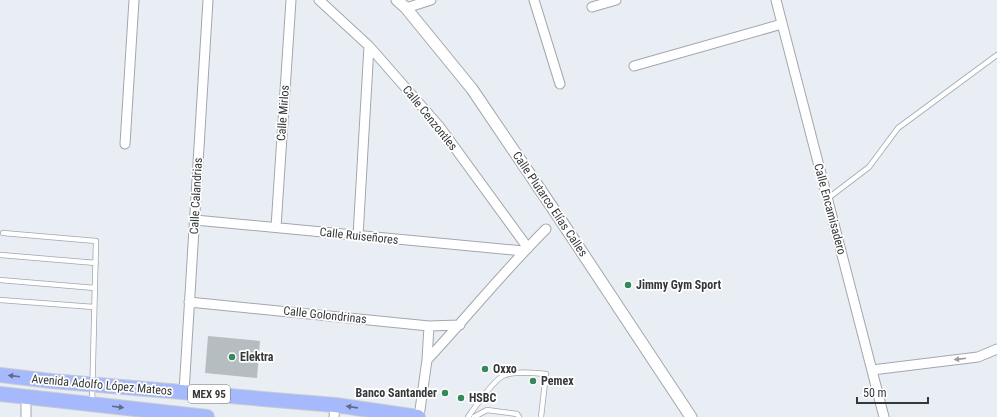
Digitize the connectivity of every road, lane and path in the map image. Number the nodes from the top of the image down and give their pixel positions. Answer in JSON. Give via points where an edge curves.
{"nodes":[{"id":1,"x":134,"y":0,"type":"edge"},
{"id":2,"x":208,"y":0,"type":"edge"},
{"id":3,"x":291,"y":0,"type":"edge"},
{"id":4,"x":319,"y":0,"type":"edge"},
{"id":5,"x":397,"y":0,"type":"edge"},
{"id":6,"x":431,"y":0,"type":"edge"},
{"id":7,"x":534,"y":0,"type":"edge"},
{"id":8,"x":616,"y":0,"type":"edge"},
{"id":9,"x":776,"y":0,"type":"edge"},
{"id":10,"x":592,"y":6,"type":"dead end"},
{"id":11,"x":406,"y":8,"type":"junction"},
{"id":12,"x":782,"y":24,"type":"junction"},
{"id":13,"x":369,"y":46,"type":"junction"},
{"id":14,"x":997,"y":55,"type":"edge"},
{"id":15,"x":634,"y":66,"type":"dead end"},
{"id":16,"x":560,"y":84,"type":"dead end"},
{"id":17,"x":125,"y":144,"type":"dead end"},
{"id":18,"x":827,"y":199,"type":"junction"},
{"id":19,"x":195,"y":220,"type":"junction"},
{"id":20,"x":276,"y":227,"type":"junction"},
{"id":21,"x":546,"y":229,"type":"dead end"},
{"id":22,"x":3,"y":234,"type":"dead end"},
{"id":23,"x":358,"y":236,"type":"junction"},
{"id":24,"x":526,"y":249,"type":"junction"},
{"id":25,"x":1,"y":255,"type":"edge"},
{"id":26,"x":96,"y":263,"type":"junction"},
{"id":27,"x":0,"y":280,"type":"edge"},
{"id":28,"x":95,"y":288,"type":"junction"},
{"id":29,"x":0,"y":300,"type":"edge"},
{"id":30,"x":189,"y":302,"type":"junction"},
{"id":31,"x":94,"y":307,"type":"junction"},
{"id":32,"x":460,"y":325,"type":"junction"},
{"id":33,"x":429,"y":326,"type":"junction"},
{"id":34,"x":997,"y":352,"type":"edge"},
{"id":35,"x":427,"y":360,"type":"junction"},
{"id":36,"x":872,"y":370,"type":"junction"},
{"id":37,"x":0,"y":375,"type":"edge"},
{"id":38,"x":51,"y":381,"type":"junction"},
{"id":39,"x":92,"y":385,"type":"junction"},
{"id":40,"x":184,"y":392,"type":"junction"},
{"id":41,"x":0,"y":394,"type":"edge"},
{"id":42,"x":26,"y":396,"type":"junction"},
{"id":43,"x":52,"y":399,"type":"junction"},
{"id":44,"x":92,"y":404,"type":"junction"},
{"id":45,"x":334,"y":411,"type":"edge"},
{"id":46,"x":187,"y":416,"type":"edge"},
{"id":47,"x":26,"y":417,"type":"edge"},
{"id":48,"x":207,"y":417,"type":"edge"},
{"id":49,"x":418,"y":417,"type":"edge"},
{"id":50,"x":468,"y":417,"type":"edge"},
{"id":51,"x":474,"y":417,"type":"edge"},
{"id":52,"x":519,"y":417,"type":"edge"},
{"id":53,"x":541,"y":417,"type":"edge"},
{"id":54,"x":691,"y":417,"type":"edge"},
{"id":55,"x":884,"y":417,"type":"edge"}],
"edges":[{"from":1,"to":17,"type":"street"},
{"from":2,"to":19,"type":"street","name":"Calle Calandrias"},
{"from":3,"to":20,"type":"street","name":"Calle Mirlos"},
{"from":4,"to":13,"type":"street","name":"Calle Cenzontles"},
{"from":5,"to":11,"type":"street","name":"Calle Plutarco Elías Calles"},
{"from":6,"to":11,"type":"street"},
{"from":7,"to":16,"type":"street"},
{"from":8,"to":10,"type":"street"},
{"from":9,"to":12,"type":"street","name":"Calle Encamisadero"},
{"from":11,"to":54,"type":"street","name":"Calle Plutarco Elías Calles","via":[[472,89]]},
{"from":12,"to":15,"type":"street"},
{"from":12,"to":18,"type":"street","name":"Calle Encamisadero"},
{"from":13,"to":23,"type":"street"},
{"from":13,"to":24,"type":"street","name":"Calle Cenzontles","via":[[439,126]]},
{"from":14,"to":18,"type":"lane","via":[[898,128],[869,167]]},
{"from":18,"to":36,"type":"street","name":"Calle Encamisadero"},
{"from":19,"to":20,"type":"street","name":"Calle Ruiseñores"},
{"from":19,"to":30,"type":"street","name":"Calle Calandrias"},
{"from":20,"to":23,"type":"street","name":"Calle Ruiseñores"},
{"from":21,"to":24,"type":"street"},
{"from":22,"to":26,"type":"lane","via":[[96,240]]},
{"from":23,"to":24,"type":"street","name":"Calle Ruiseñores"},
{"from":24,"to":32,"type":"street"},
{"from":25,"to":26,"type":"lane"},
{"from":26,"to":28,"type":"lane"},
{"from":27,"to":28,"type":"lane"},
{"from":28,"to":31,"type":"lane"},
{"from":29,"to":31,"type":"lane"},
{"from":30,"to":33,"type":"street","name":"Calle Golondrinas"},
{"from":30,"to":40,"type":"street","name":"Calle Calandrias"},
{"from":31,"to":39,"type":"lane"},
{"from":32,"to":33,"type":"street","name":"Calle Golondrinas"},
{"from":32,"to":35,"type":"street"},
{"from":33,"to":35,"type":"street"},
{"from":34,"to":36,"type":"street","one_way":true,"via":[[978,357]]},
{"from":35,"to":49,"type":"street"},
{"from":36,"to":55,"type":"street","name":"Calle Encamisadero"},
{"from":38,"to":37,"type":"main road","name":"Avenida Adolfo López Mateos","number":"MEX 95","one_way":true},
{"from":38,"to":39,"type":"main road","name":"Avenida Adolfo López Mateos","number":"MEX 95"},
{"from":38,"to":43,"type":"main road"},
{"from":39,"to":40,"type":"main road","name":"Avenida Adolfo López Mateos","number":"MEX 95"},
{"from":39,"to":44,"type":"lane"},
{"from":40,"to":45,"type":"main road","name":"Avenida Adolfo López Mateos","number":"MEX 95"},
{"from":41,"to":42,"type":"main road","name":"Avenida Adolfo López Mateos","number":"MEX 95"},
{"from":42,"to":43,"type":"main road","name":"Avenida Adolfo López Mateos","number":"MEX 95"},
{"from":42,"to":47,"type":"street"},
{"from":43,"to":44,"type":"main road","name":"Avenida Adolfo López Mateos","number":"MEX 95"},
{"from":44,"to":46,"type":"main road","name":"Avenida Adolfo López Mateos","number":"MEX 95","one_way":true},
{"from":49,"to":45,"type":"main road","name":"Avenida Adolfo López Mateos","number":"MEX 95","one_way":true},
{"from":46,"to":48,"type":"main road","name":"Avenida Adolfo López Mateos","number":"MEX 95"},
{"from":50,"to":53,"type":"lane","via":[[494,383],[504,375],[519,372],[546,374]]},
{"from":51,"to":52,"type":"lane","via":[[487,410],[517,414]]}]}
